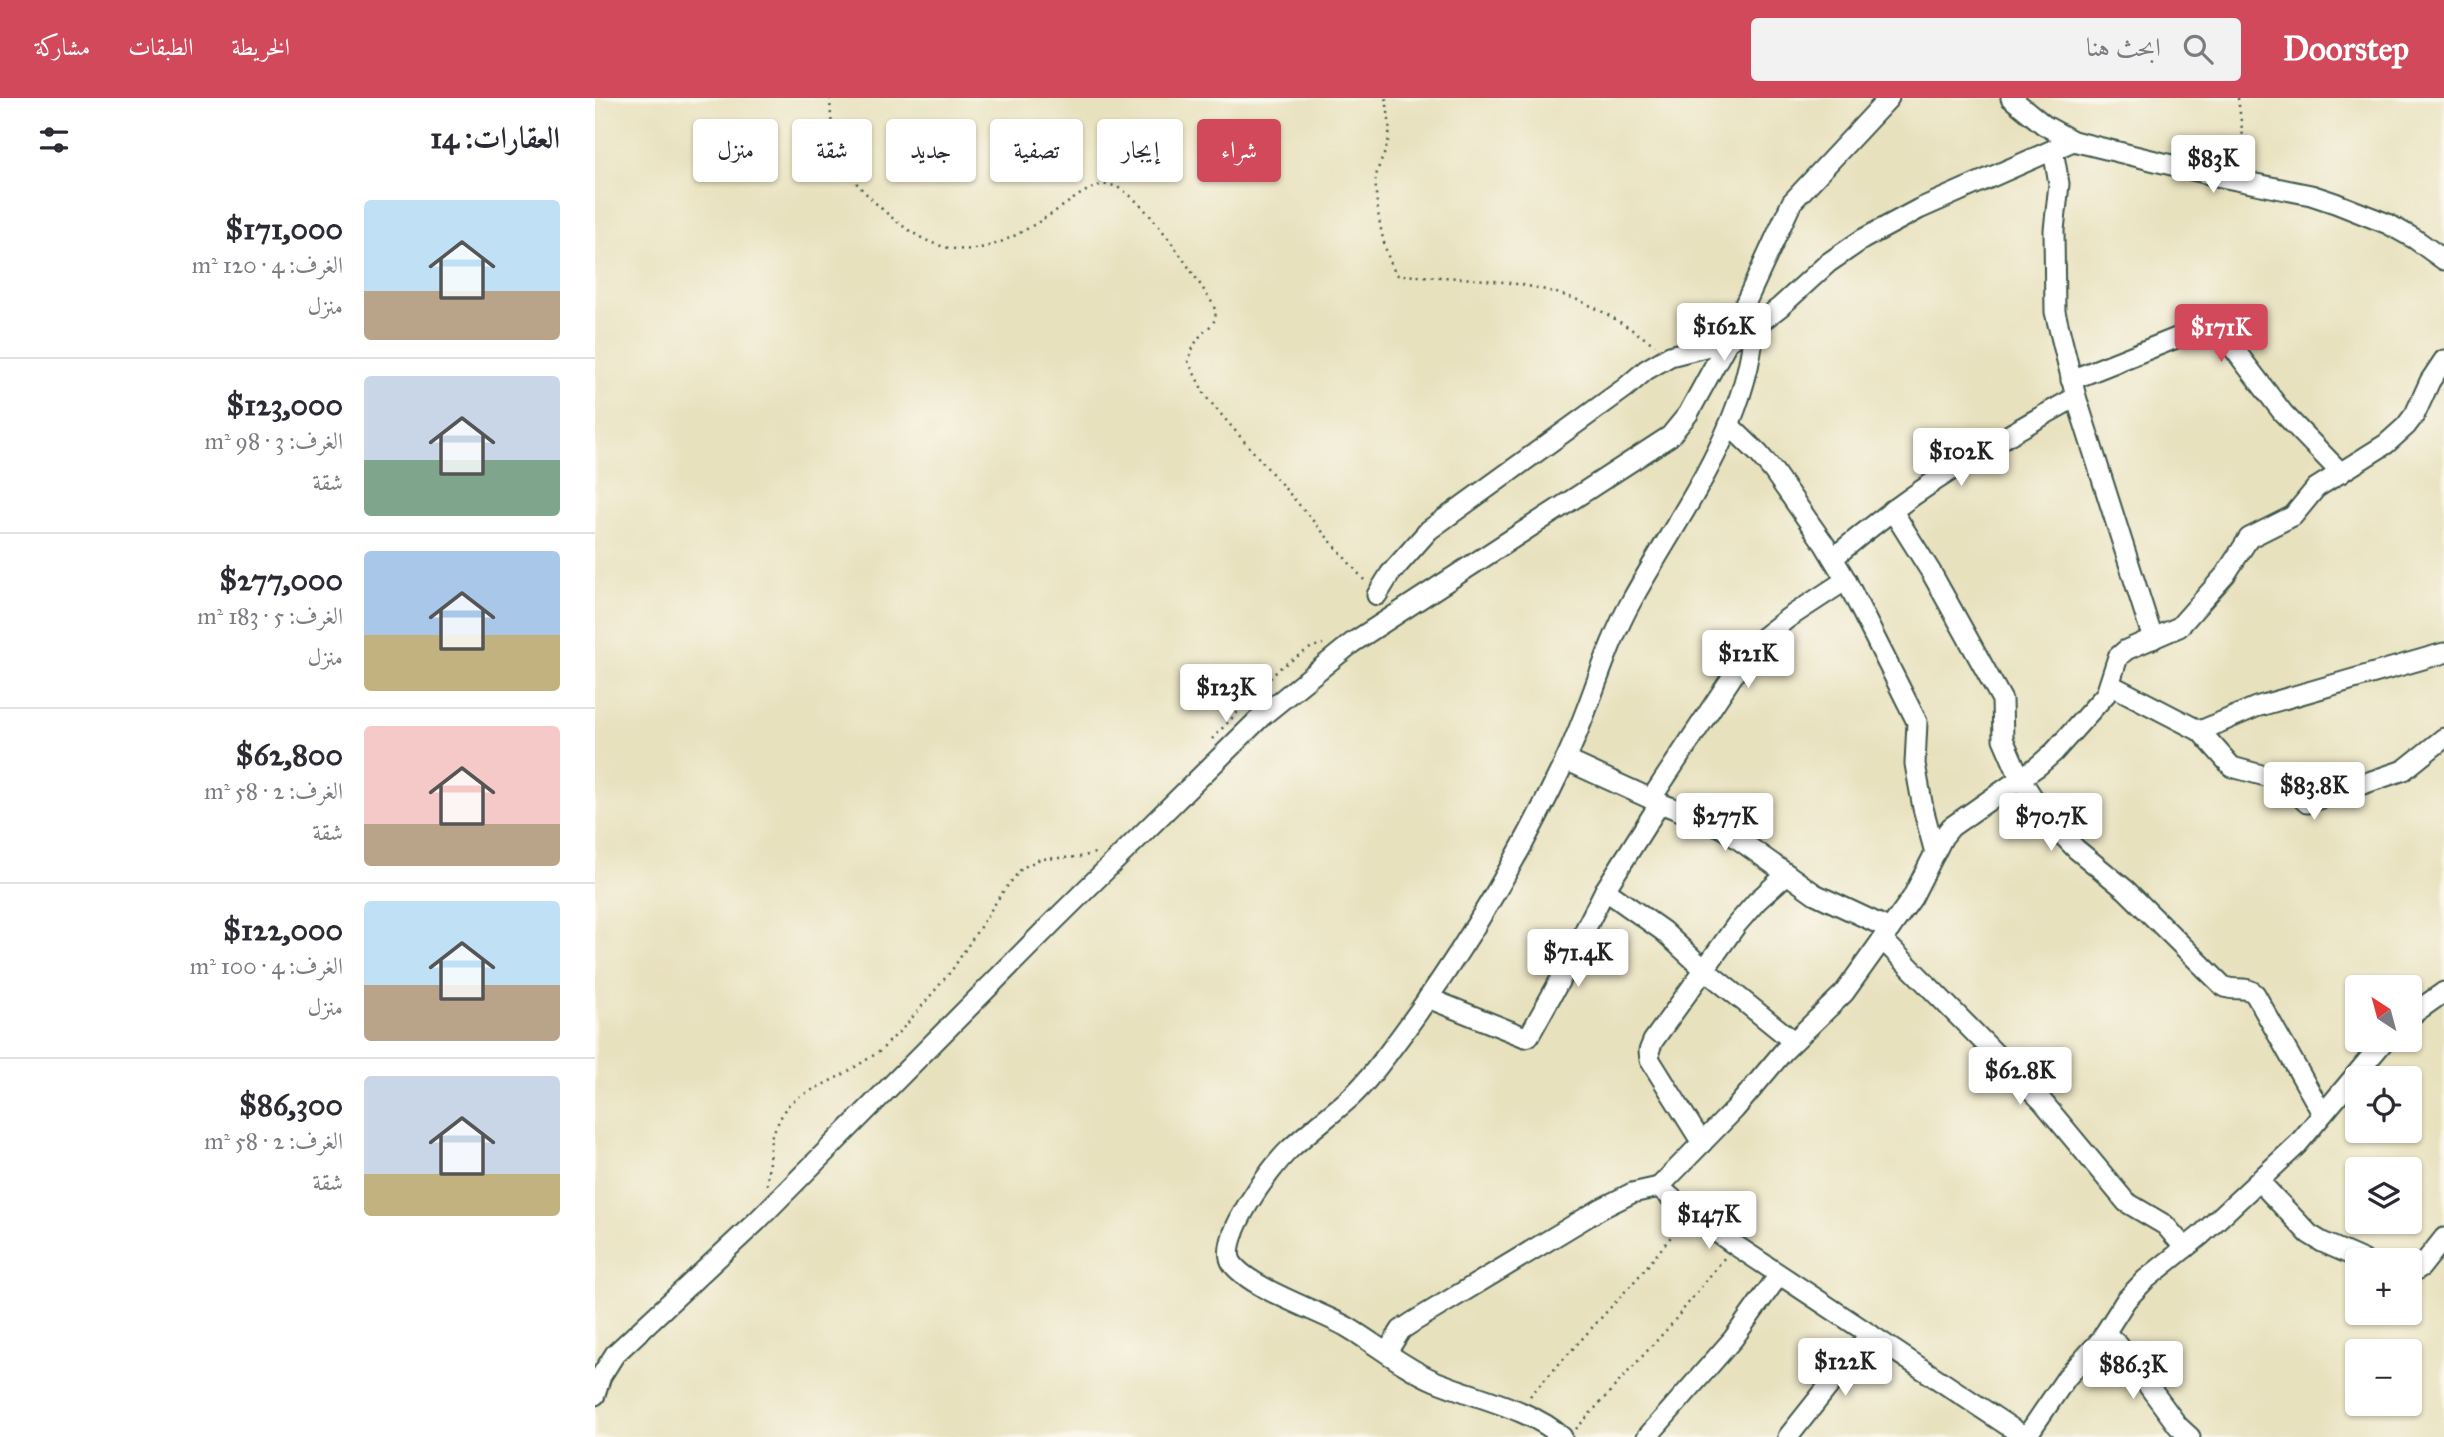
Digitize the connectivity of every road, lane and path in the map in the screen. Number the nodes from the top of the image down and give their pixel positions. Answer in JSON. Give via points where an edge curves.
{"nodes":[{"id":1,"x":831,"y":98,"type":"edge"},
{"id":2,"x":1385,"y":98,"type":"edge"},
{"id":3,"x":1889,"y":98,"type":"edge"},
{"id":4,"x":2011,"y":98,"type":"edge"},
{"id":5,"x":2238,"y":98,"type":"edge"},
{"id":6,"x":2073,"y":141,"type":"junction"},
{"id":7,"x":2053,"y":150,"type":"junction"},
{"id":8,"x":2241,"y":180,"type":"junction"},
{"id":9,"x":2444,"y":260,"type":"edge"},
{"id":10,"x":1755,"y":327,"type":"junction"},
{"id":11,"x":1728,"y":341,"type":"junction"},
{"id":12,"x":1670,"y":356,"type":"junction"},
{"id":13,"x":2444,"y":360,"type":"edge"},
{"id":14,"x":2073,"y":389,"type":"junction"},
{"id":15,"x":1729,"y":425,"type":"junction"},
{"id":16,"x":2341,"y":473,"type":"junction"},
{"id":17,"x":1892,"y":510,"type":"junction"},
{"id":18,"x":1833,"y":558,"type":"junction"},
{"id":19,"x":1846,"y":580,"type":"junction"},
{"id":20,"x":1377,"y":595,"type":"joint"},
{"id":21,"x":2154,"y":639,"type":"junction"},
{"id":22,"x":1331,"y":642,"type":"dead end"},
{"id":23,"x":2444,"y":653,"type":"edge"},
{"id":24,"x":2111,"y":685,"type":"junction"},
{"id":25,"x":2200,"y":730,"type":"junction"},
{"id":26,"x":2444,"y":737,"type":"edge"},
{"id":27,"x":1210,"y":741,"type":"dead end"},
{"id":28,"x":1566,"y":760,"type":"junction"},
{"id":29,"x":2020,"y":778,"type":"junction"},
{"id":30,"x":1655,"y":801,"type":"junction"},
{"id":31,"x":1108,"y":846,"type":"dead end"},
{"id":32,"x":1935,"y":853,"type":"junction"},
{"id":33,"x":1787,"y":874,"type":"junction"},
{"id":34,"x":1605,"y":890,"type":"junction"},
{"id":35,"x":1886,"y":934,"type":"junction"},
{"id":36,"x":1705,"y":970,"type":"junction"},
{"id":37,"x":2444,"y":992,"type":"edge"},
{"id":38,"x":1429,"y":998,"type":"junction"},
{"id":39,"x":2422,"y":1008,"type":"edge"},
{"id":40,"x":1793,"y":1041,"type":"junction"},
{"id":41,"x":2375,"y":1052,"type":"edge"},
{"id":42,"x":2322,"y":1114,"type":"junction"},
{"id":43,"x":1702,"y":1143,"type":"junction"},
{"id":44,"x":2259,"y":1181,"type":"junction"},
{"id":45,"x":767,"y":1187,"type":"dead end"},
{"id":46,"x":1659,"y":1187,"type":"junction"},
{"id":47,"x":1689,"y":1213,"type":"junction"},
{"id":48,"x":2444,"y":1238,"type":"edge"},
{"id":49,"x":1735,"y":1245,"type":"junction"},
{"id":50,"x":2185,"y":1248,"type":"junction"},
{"id":51,"x":2345,"y":1252,"type":"edge"},
{"id":52,"x":2422,"y":1266,"type":"edge"},
{"id":53,"x":1779,"y":1275,"type":"junction"},
{"id":54,"x":2105,"y":1333,"type":"junction"},
{"id":55,"x":1870,"y":1334,"type":"junction"},
{"id":56,"x":1388,"y":1352,"type":"junction"},
{"id":57,"x":595,"y":1395,"type":"edge"},
{"id":58,"x":1516,"y":1412,"type":"junction"},
{"id":59,"x":1562,"y":1437,"type":"edge"},
{"id":60,"x":1569,"y":1437,"type":"edge"},
{"id":61,"x":1647,"y":1437,"type":"edge"},
{"id":62,"x":1788,"y":1437,"type":"edge"},
{"id":63,"x":2026,"y":1437,"type":"edge"},
{"id":64,"x":2190,"y":1437,"type":"edge"}],
"edges":[{"from":1,"to":20,"type":"path","via":[[835,149],[846,171],[891,217],[932,244],[954,250],[986,248],[1015,237],[1086,190],[1109,185],[1130,194],[1213,304],[1213,323],[1199,337],[1188,361],[1206,397]]},
{"from":2,"to":12,"type":"path","via":[[1390,129],[1378,166],[1377,196],[1384,240],[1398,275],[1501,280],[1546,290],[1614,318]]},
{"from":3,"to":11,"type":"street","via":[[1792,202]]},
{"from":4,"to":6,"type":"street","via":[[2043,125]]},
{"from":5,"to":8,"type":"path","via":[[2243,137]]},
{"from":6,"to":7,"type":"street"},
{"from":6,"to":8,"type":"street"},
{"from":7,"to":10,"type":"street","via":[[1863,239],[1828,263]]},
{"from":7,"to":14,"type":"street","via":[[2059,184],[2054,230],[2055,312]]},
{"from":8,"to":9,"type":"street","via":[[2311,195],[2363,213],[2415,239]]},
{"from":10,"to":11,"type":"street"},
{"from":10,"to":15,"type":"street","via":[[1752,355]]},
{"from":11,"to":12,"type":"street"},
{"from":11,"to":57,"type":"street","via":[[1671,436],[1352,643],[1262,716],[757,1221],[615,1354]]},
{"from":12,"to":20,"type":"street","via":[[1429,530]]},
{"from":13,"to":16,"type":"street","via":[[2406,426]]},
{"from":14,"to":16,"type":"street","via":[[2214,323],[2283,413]]},
{"from":14,"to":17,"type":"street"},
{"from":14,"to":21,"type":"street"},
{"from":15,"to":18,"type":"street","via":[[1774,472]]},
{"from":15,"to":28,"type":"street","via":[[1612,639]]},
{"from":16,"to":21,"type":"street","via":[[2316,488],[2293,516],[2249,538],[2190,616]]},
{"from":17,"to":18,"type":"street"},
{"from":17,"to":29,"type":"street","via":[[2002,700],[2003,739]]},
{"from":18,"to":19,"type":"street"},
{"from":19,"to":30,"type":"street","via":[[1761,639]]},
{"from":19,"to":32,"type":"street","via":[[1917,722],[1915,764]]},
{"from":21,"to":24,"type":"street","via":[[2118,657]]},
{"from":22,"to":27,"type":"path","via":[[1281,667]]},
{"from":23,"to":25,"type":"street","via":[[2256,707]]},
{"from":24,"to":25,"type":"street"},
{"from":24,"to":29,"type":"street","via":[[2075,730]]},
{"from":25,"to":26,"type":"street","via":[[2232,767],[2287,784],[2307,803],[2404,770]]},
{"from":28,"to":30,"type":"street"},
{"from":28,"to":38,"type":"street","via":[[1487,910]]},
{"from":29,"to":32,"type":"street","via":[[1951,827]]},
{"from":29,"to":42,"type":"street","via":[[2059,833],[2126,890],[2222,985],[2255,994]]},
{"from":30,"to":33,"type":"street","via":[[1721,827]]},
{"from":30,"to":34,"type":"street"},
{"from":31,"to":45,"type":"path","via":[[1099,853],[1040,859],[1022,868],[952,970],[906,1025],[879,1052],[786,1107],[771,1137]]},
{"from":32,"to":35,"type":"street","via":[[1912,898]]},
{"from":33,"to":35,"type":"street"},
{"from":33,"to":36,"type":"street","via":[[1757,901]]},
{"from":34,"to":36,"type":"street","via":[[1663,931]]},
{"from":34,"to":38,"type":"street","via":[[1529,1036]]},
{"from":35,"to":40,"type":"street","via":[[1834,1004]]},
{"from":35,"to":50,"type":"street","via":[[2042,1101],[2126,1202],[2165,1226]]},
{"from":36,"to":40,"type":"street"},
{"from":36,"to":43,"type":"street","via":[[1649,1051],[1650,1060]]},
{"from":37,"to":39,"type":"street"},
{"from":38,"to":56,"type":"street","via":[[1353,1095],[1286,1152],[1240,1218],[1229,1246],[1231,1261],[1245,1275]]},
{"from":40,"to":43,"type":"street"},
{"from":41,"to":42,"type":"street"},
{"from":42,"to":44,"type":"street"},
{"from":43,"to":46,"type":"street"},
{"from":44,"to":50,"type":"street"},
{"from":44,"to":51,"type":"street","via":[[2309,1234]]},
{"from":46,"to":47,"type":"street"},
{"from":46,"to":56,"type":"street","via":[[1632,1193],[1602,1208],[1413,1322],[1401,1330]]},
{"from":47,"to":49,"type":"street"},
{"from":47,"to":58,"type":"path","via":[[1640,1275]]},
{"from":48,"to":52,"type":"street"},
{"from":49,"to":53,"type":"street"},
{"from":49,"to":60,"type":"path","via":[[1670,1326]]},
{"from":50,"to":54,"type":"street","via":[[2126,1300]]},
{"from":53,"to":55,"type":"street"},
{"from":53,"to":61,"type":"street","via":[[1733,1339]]},
{"from":54,"to":63,"type":"street","via":[[2067,1377]]},
{"from":54,"to":64,"type":"street"},
{"from":55,"to":62,"type":"street"},
{"from":55,"to":63,"type":"street"},
{"from":56,"to":58,"type":"street","via":[[1432,1380]]},
{"from":58,"to":59,"type":"street"}]}
